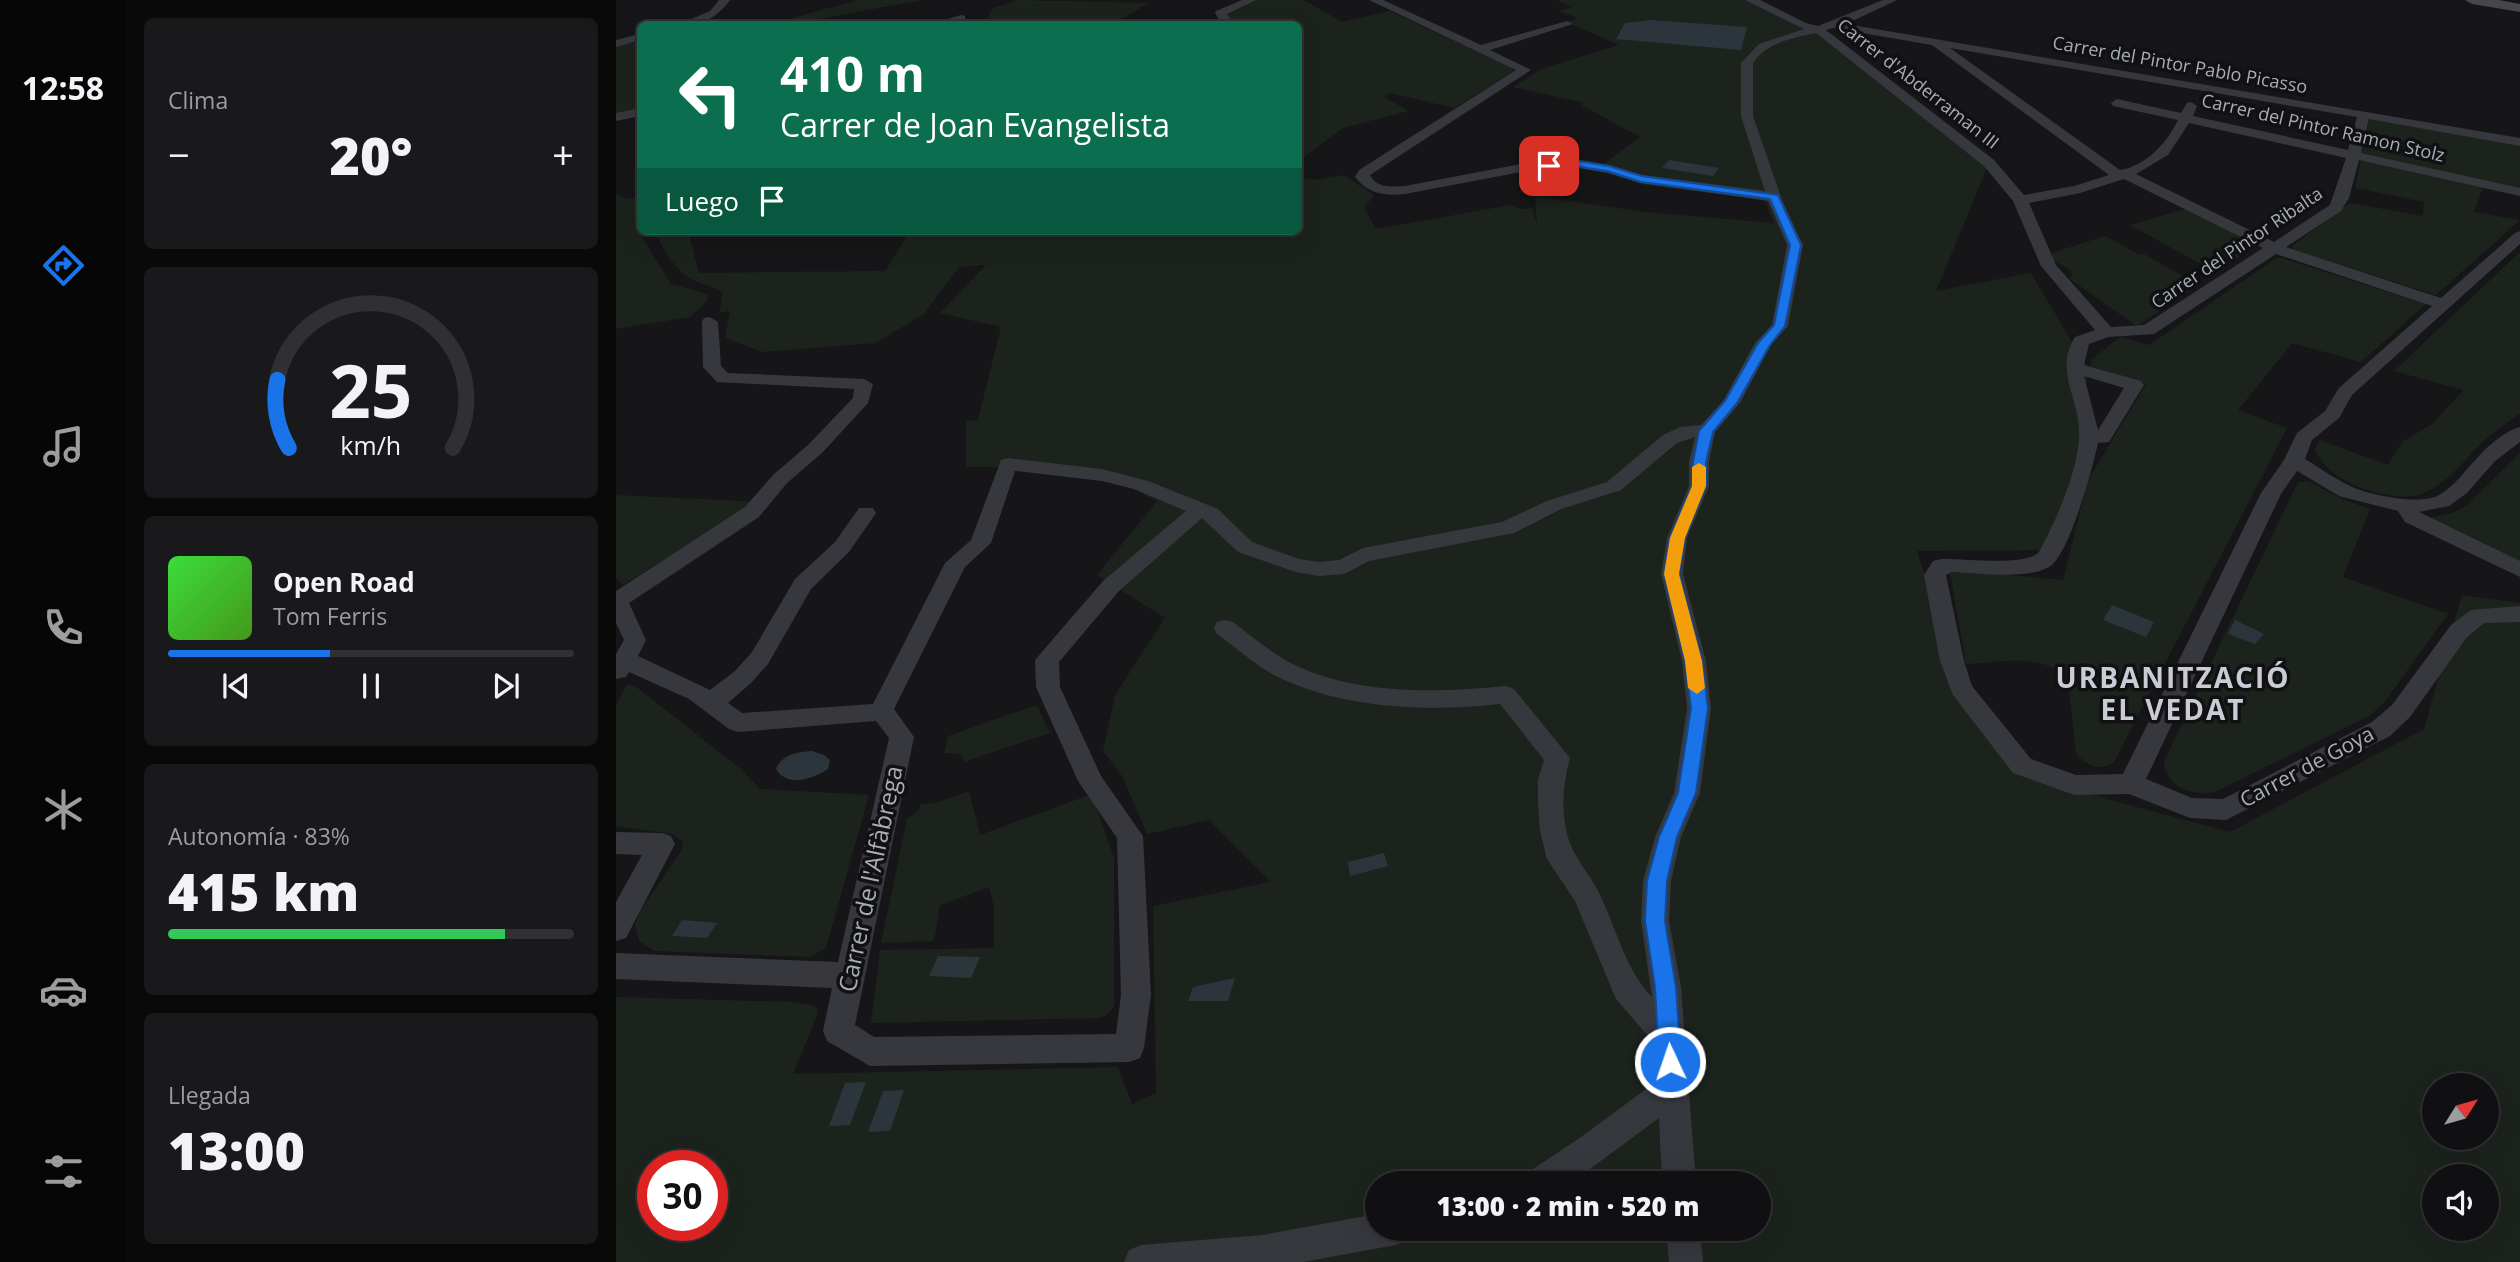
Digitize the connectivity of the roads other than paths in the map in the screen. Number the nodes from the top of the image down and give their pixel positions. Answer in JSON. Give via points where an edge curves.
{"nodes":[{"id":1,"x":725,"y":0,"type":"edge"},
{"id":2,"x":1251,"y":0,"type":"edge"},
{"id":3,"x":1374,"y":0,"type":"edge"},
{"id":4,"x":1750,"y":0,"type":"edge"},
{"id":5,"x":1892,"y":0,"type":"edge"},
{"id":6,"x":2472,"y":0,"type":"edge"},
{"id":7,"x":2520,"y":8,"type":"edge"},
{"id":8,"x":961,"y":18,"type":"dead end"},
{"id":9,"x":694,"y":21,"type":"edge"},
{"id":10,"x":949,"y":21,"type":"edge"},
{"id":11,"x":1226,"y":21,"type":"edge"},
{"id":12,"x":1567,"y":24,"type":"dead end"},
{"id":13,"x":1825,"y":27,"type":"junction"},
{"id":14,"x":637,"y":38,"type":"edge"},
{"id":15,"x":1932,"y":40,"type":"junction"},
{"id":16,"x":616,"y":44,"type":"edge"},
{"id":17,"x":1483,"y":48,"type":"junction"},
{"id":18,"x":2202,"y":86,"type":"junction"},
{"id":19,"x":2116,"y":103,"type":"dead end"},
{"id":20,"x":637,"y":113,"type":"edge"},
{"id":21,"x":2364,"y":114,"type":"junction"},
{"id":22,"x":618,"y":116,"type":"edge"},
{"id":23,"x":2185,"y":117,"type":"junction"},
{"id":24,"x":2520,"y":142,"type":"edge"},
{"id":25,"x":2354,"y":155,"type":"junction"},
{"id":26,"x":2121,"y":174,"type":"junction"},
{"id":27,"x":2520,"y":191,"type":"edge"},
{"id":28,"x":1774,"y":197,"type":"junction"},
{"id":29,"x":2020,"y":200,"type":"junction"},
{"id":30,"x":2520,"y":236,"type":"edge"},
{"id":31,"x":2277,"y":248,"type":"junction"},
{"id":32,"x":2445,"y":305,"type":"junction"},
{"id":33,"x":710,"y":322,"type":"dead end"},
{"id":34,"x":2106,"y":332,"type":"junction"},
{"id":35,"x":2074,"y":368,"type":"junction"},
{"id":36,"x":1706,"y":431,"type":"junction"},
{"id":37,"x":2520,"y":433,"type":"edge"},
{"id":38,"x":2090,"y":436,"type":"junction"},
{"id":39,"x":2294,"y":461,"type":"junction"},
{"id":40,"x":2405,"y":505,"type":"junction"},
{"id":41,"x":1200,"y":509,"type":"junction"},
{"id":42,"x":866,"y":513,"type":"dead end"},
{"id":43,"x":2520,"y":570,"type":"edge"},
{"id":44,"x":617,"y":600,"type":"edge"},
{"id":45,"x":2520,"y":614,"type":"edge"},
{"id":46,"x":1225,"y":628,"type":"dead end"},
{"id":47,"x":620,"y":667,"type":"edge"},
{"id":48,"x":711,"y":703,"type":"junction"},
{"id":49,"x":881,"y":712,"type":"junction"},
{"id":50,"x":2131,"y":784,"type":"junction"},
{"id":51,"x":616,"y":843,"type":"edge"},
{"id":52,"x":616,"y":929,"type":"edge"},
{"id":53,"x":616,"y":965,"type":"edge"},
{"id":54,"x":852,"y":976,"type":"junction"},
{"id":55,"x":1669,"y":1037,"type":"junction"},
{"id":56,"x":1672,"y":1088,"type":"junction"},
{"id":57,"x":1560,"y":1171,"type":"edge"},
{"id":58,"x":1678,"y":1171,"type":"edge"},
{"id":59,"x":1365,"y":1234,"type":"edge"},
{"id":60,"x":1684,"y":1241,"type":"edge"},
{"id":61,"x":1141,"y":1262,"type":"edge"},
{"id":62,"x":1686,"y":1262,"type":"edge"}],
"edges":[{"from":1,"to":9,"type":"street","via":[[714,13]]},
{"from":2,"to":11,"type":"street","via":[[1220,13]]},
{"from":3,"to":17,"type":"street"},
{"from":4,"to":13,"type":"street","name":"Carrer d'Abderraman III","via":[[1802,25]]},
{"from":5,"to":13,"type":"street"},
{"from":6,"to":7,"type":"main road"},
{"from":8,"to":10,"type":"street"},
{"from":12,"to":17,"type":"street"},
{"from":13,"to":15,"type":"street","name":"Carrer del Pintor Pablo Picasso"},
{"from":13,"to":28,"type":"street","via":[[1781,39],[1747,63],[1747,116]]},
{"from":13,"to":29,"type":"street","name":"Carrer d'Abderraman III","via":[[1866,69],[1989,163]]},
{"from":14,"to":16,"type":"street"},
{"from":15,"to":18,"type":"street","name":"Carrer del Pintor Pablo Picasso"},
{"from":15,"to":26,"type":"street"},
{"from":17,"to":28,"type":"street","via":[[1525,70],[1364,173],[1362,177],[1373,188],[1392,191],[1573,163],[1641,179]]},
{"from":18,"to":21,"type":"street","name":"Carrer del Pintor Pablo Picasso"},
{"from":18,"to":23,"type":"street"},
{"from":19,"to":23,"type":"street","name":"Carrer del Pintor Ramon Stolz"},
{"from":20,"to":22,"type":"street"},
{"from":21,"to":24,"type":"street","name":"Carrer del Pintor Pablo Picasso"},
{"from":21,"to":25,"type":"street","name":"Carrer del Pintor Ribalta"},
{"from":23,"to":25,"type":"street","name":"Carrer del Pintor Ramon Stolz"},
{"from":23,"to":26,"type":"street","via":[[2162,153]]},
{"from":25,"to":27,"type":"street","name":"Carrer del Pintor Ramon Stolz"},
{"from":25,"to":31,"type":"street","name":"Carrer del Pintor Ribalta","via":[[2336,208]]},
{"from":26,"to":29,"type":"street","via":[[2067,194]]},
{"from":26,"to":31,"type":"street"},
{"from":28,"to":36,"type":"street","via":[[1795,245],[1780,326],[1764,343],[1731,403]]},
{"from":29,"to":34,"type":"street","name":"Carrer d'Abderraman III","via":[[2049,266]]},
{"from":30,"to":32,"type":"street"},
{"from":31,"to":32,"type":"street"},
{"from":31,"to":34,"type":"street","name":"Carrer del Pintor Ribalta","via":[[2148,330]]},
{"from":32,"to":39,"type":"street","via":[[2346,392],[2332,414],[2304,437]]},
{"from":33,"to":44,"type":"street","via":[[712,367],[723,378],[864,384],[862,399],[752,512]]},
{"from":34,"to":35,"type":"street","via":[[2081,341]]},
{"from":35,"to":38,"type":"street"},
{"from":35,"to":38,"type":"street","via":[[2135,385],[2102,438]]},
{"from":36,"to":41,"type":"street","via":[[1687,431],[1670,439],[1614,486],[1554,505],[1507,528],[1363,555],[1345,567],[1296,565],[1245,548]]},
{"from":36,"to":55,"type":"street","via":[[1699,486],[1677,538],[1672,574],[1694,661],[1699,708],[1687,793],[1668,837],[1657,881],[1655,921]]},
{"from":37,"to":40,"type":"street","via":[[2487,457],[2442,502]]},
{"from":38,"to":50,"type":"street","via":[[2076,488],[2052,552],[2043,562],[1941,566],[1935,575],[1961,689],[2022,766],[2075,785]]},
{"from":39,"to":40,"type":"street","via":[[2346,492]]},
{"from":39,"to":50,"type":"street","via":[[2270,493]]},
{"from":40,"to":43,"type":"street","via":[[2412,517]]},
{"from":41,"to":49,"type":"street","via":[[1102,475],[1008,464],[980,543],[956,563]]},
{"from":41,"to":54,"type":"street","name":"Carrer de l'Alfàbrega","via":[[1111,586],[1047,660],[1048,687],[1091,781],[1130,836],[1136,995],[1129,1048],[870,1052],[838,1031]]},
{"from":42,"to":48,"type":"street","via":[[842,547],[803,584],[760,658]]},
{"from":44,"to":47,"type":"street","via":[[635,640]]},
{"from":45,"to":50,"type":"street","name":"Carrer de Goya","via":[[2479,615],[2459,631],[2400,711],[2381,729],[2226,810],[2190,808]]},
{"from":46,"to":55,"type":"street","via":[[1288,672],[1336,687],[1474,700],[1506,695],[1557,758],[1551,805],[1561,859],[1586,895],[1626,990]]},
{"from":47,"to":48,"type":"street","via":[[697,693]]},
{"from":48,"to":49,"type":"street","via":[[738,723]]},
{"from":49,"to":54,"type":"street","name":"Carrer de l'Alfàbrega","via":[[902,737]]},
{"from":51,"to":52,"type":"street","via":[[662,844]]},
{"from":53,"to":54,"type":"street"},
{"from":55,"to":56,"type":"street"},
{"from":56,"to":57,"type":"street"},
{"from":56,"to":58,"type":"street"},
{"from":59,"to":61,"type":"street","via":[[1262,1252]]},
{"from":60,"to":62,"type":"street"}]}
